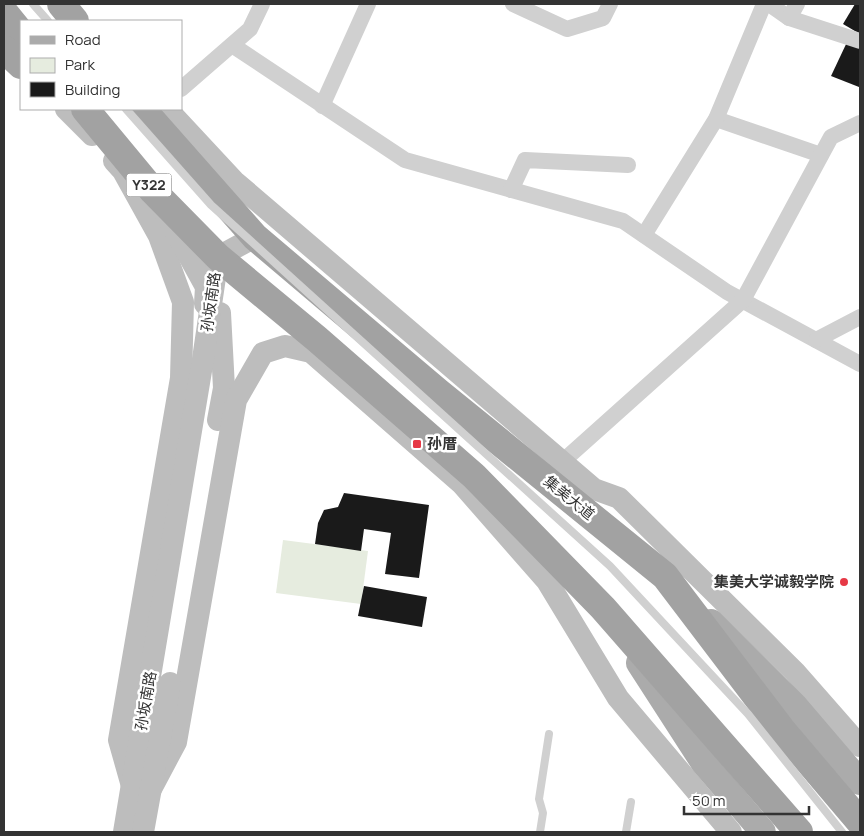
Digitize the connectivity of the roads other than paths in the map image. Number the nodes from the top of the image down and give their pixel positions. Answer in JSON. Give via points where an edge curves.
{"nodes":[{"id":1,"x":33,"y":4,"type":"edge"},
{"id":2,"x":61,"y":4,"type":"edge"},
{"id":3,"x":72,"y":4,"type":"edge"},
{"id":4,"x":262,"y":4,"type":"edge"},
{"id":5,"x":368,"y":4,"type":"edge"},
{"id":6,"x":513,"y":4,"type":"edge"},
{"id":7,"x":610,"y":4,"type":"edge"},
{"id":8,"x":764,"y":4,"type":"edge"},
{"id":9,"x":769,"y":4,"type":"edge"},
{"id":10,"x":797,"y":4,"type":"edge"},
{"id":11,"x":4,"y":12,"type":"edge"},
{"id":12,"x":789,"y":18,"type":"junction"},
{"id":13,"x":47,"y":20,"type":"edge"},
{"id":14,"x":74,"y":20,"type":"edge"},
{"id":15,"x":87,"y":20,"type":"edge"},
{"id":16,"x":20,"y":31,"type":"edge"},
{"id":17,"x":860,"y":41,"type":"edge"},
{"id":18,"x":232,"y":45,"type":"junction"},
{"id":19,"x":4,"y":49,"type":"edge"},
{"id":20,"x":20,"y":64,"type":"edge"},
{"id":21,"x":4,"y":66,"type":"edge"},
{"id":22,"x":20,"y":77,"type":"edge"},
{"id":23,"x":182,"y":88,"type":"edge"},
{"id":24,"x":322,"y":106,"type":"junction"},
{"id":25,"x":73,"y":110,"type":"edge"},
{"id":26,"x":127,"y":110,"type":"edge"},
{"id":27,"x":143,"y":110,"type":"edge"},
{"id":28,"x":168,"y":110,"type":"edge"},
{"id":29,"x":716,"y":119,"type":"junction"},
{"id":30,"x":860,"y":123,"type":"edge"},
{"id":31,"x":821,"y":155,"type":"junction"},
{"id":32,"x":628,"y":165,"type":"dead end"},
{"id":33,"x":511,"y":190,"type":"junction"},
{"id":34,"x":154,"y":191,"type":"junction"},
{"id":35,"x":644,"y":235,"type":"junction"},
{"id":36,"x":254,"y":237,"type":"junction"},
{"id":37,"x":218,"y":257,"type":"junction"},
{"id":38,"x":743,"y":300,"type":"junction"},
{"id":39,"x":860,"y":317,"type":"edge"},
{"id":40,"x":317,"y":338,"type":"junction"},
{"id":41,"x":816,"y":340,"type":"junction"},
{"id":42,"x":203,"y":359,"type":"junction"},
{"id":43,"x":860,"y":364,"type":"edge"},
{"id":44,"x":181,"y":378,"type":"junction"},
{"id":45,"x":373,"y":388,"type":"junction"},
{"id":46,"x":230,"y":394,"type":"junction"},
{"id":47,"x":394,"y":424,"type":"junction"},
{"id":48,"x":562,"y":462,"type":"junction"},
{"id":49,"x":185,"y":468,"type":"junction"},
{"id":50,"x":665,"y":576,"type":"junction"},
{"id":51,"x":603,"y":608,"type":"junction"},
{"id":52,"x":549,"y":734,"type":"dead end"},
{"id":53,"x":860,"y":746,"type":"edge"},
{"id":54,"x":860,"y":782,"type":"edge"},
{"id":55,"x":142,"y":787,"type":"junction"},
{"id":56,"x":631,"y":802,"type":"dead end"},
{"id":57,"x":860,"y":822,"type":"edge"},
{"id":58,"x":124,"y":832,"type":"edge"},
{"id":59,"x":144,"y":832,"type":"edge"},
{"id":60,"x":540,"y":832,"type":"edge"},
{"id":61,"x":626,"y":832,"type":"edge"},
{"id":62,"x":732,"y":832,"type":"edge"},
{"id":63,"x":763,"y":832,"type":"edge"},
{"id":64,"x":799,"y":832,"type":"edge"},
{"id":65,"x":842,"y":832,"type":"edge"}],
"edges":[{"from":1,"to":13,"type":"lane"},
{"from":2,"to":14,"type":"highway"},
{"from":3,"to":15,"type":"main road"},
{"from":4,"to":18,"type":"street","via":[[250,29]]},
{"from":5,"to":24,"type":"street"},
{"from":6,"to":7,"type":"street","via":[[567,29],[603,18]]},
{"from":8,"to":29,"type":"street"},
{"from":9,"to":12,"type":"street"},
{"from":10,"to":12,"type":"street"},
{"from":11,"to":16,"type":"highway"},
{"from":12,"to":17,"type":"street"},
{"from":18,"to":23,"type":"street"},
{"from":18,"to":24,"type":"street"},
{"from":19,"to":20,"type":"highway"},
{"from":21,"to":22,"type":"main road"},
{"from":24,"to":33,"type":"street","via":[[405,160]]},
{"from":25,"to":34,"type":"highway","number":"Y322"},
{"from":25,"to":44,"type":"main road","via":[[123,171],[159,236],[183,302]]},
{"from":26,"to":65,"type":"lane","bridge":true,"via":[[211,205],[610,566],[748,714]]},
{"from":27,"to":36,"type":"highway","number":"Y322"},
{"from":28,"to":48,"type":"main road","via":[[234,181]]},
{"from":29,"to":31,"type":"street"},
{"from":29,"to":35,"type":"street"},
{"from":30,"to":31,"type":"street","via":[[831,137]]},
{"from":31,"to":38,"type":"street"},
{"from":32,"to":33,"type":"street","via":[[525,160]]},
{"from":33,"to":35,"type":"street","via":[[623,221]]},
{"from":34,"to":37,"type":"highway","number":"Y322"},
{"from":34,"to":42,"type":"main road","via":[[206,288]]},
{"from":35,"to":38,"type":"street"},
{"from":36,"to":37,"type":"main road"},
{"from":36,"to":50,"type":"highway","name":"集美大道"},
{"from":37,"to":40,"type":"highway"},
{"from":37,"to":42,"type":"main road","name":"孙坂南路"},
{"from":37,"to":46,"type":"main road","name":"孙坂南路"},
{"from":38,"to":41,"type":"street"},
{"from":38,"to":48,"type":"street"},
{"from":39,"to":41,"type":"street"},
{"from":40,"to":45,"type":"highway"},
{"from":40,"to":46,"type":"main road","via":[[275,335],[258,342]]},
{"from":41,"to":43,"type":"street"},
{"from":42,"to":49,"type":"main road","name":"孙坂南路"},
{"from":44,"to":49,"type":"main road"},
{"from":44,"to":55,"type":"main road","via":[[119,740]]},
{"from":45,"to":47,"type":"main road"},
{"from":45,"to":51,"type":"highway","via":[[474,476]]},
{"from":46,"to":47,"type":"main road","via":[[262,353],[285,346],[311,352]]},
{"from":46,"to":55,"type":"main road","name":"孙坂南路","via":[[208,472]]},
{"from":46,"to":55,"type":"main road","via":[[176,742]]},
{"from":47,"to":62,"type":"main road","via":[[462,484],[547,581],[618,698]]},
{"from":48,"to":53,"type":"main road","via":[[594,489],[620,498],[795,672]]},
{"from":49,"to":55,"type":"main road","name":"孙坂南路"},
{"from":50,"to":54,"type":"main road","name":"集美大道","via":[[795,706]]},
{"from":50,"to":57,"type":"highway","via":[[782,730]]},
{"from":51,"to":63,"type":"main road","via":[[703,762]]},
{"from":51,"to":64,"type":"highway"},
{"from":52,"to":60,"type":"lane","via":[[539,799],[543,813]]},
{"from":55,"to":58,"type":"main road","name":"孙坂南路"},
{"from":55,"to":59,"type":"main road","name":"孙坂南路"},
{"from":56,"to":61,"type":"lane"}]}
